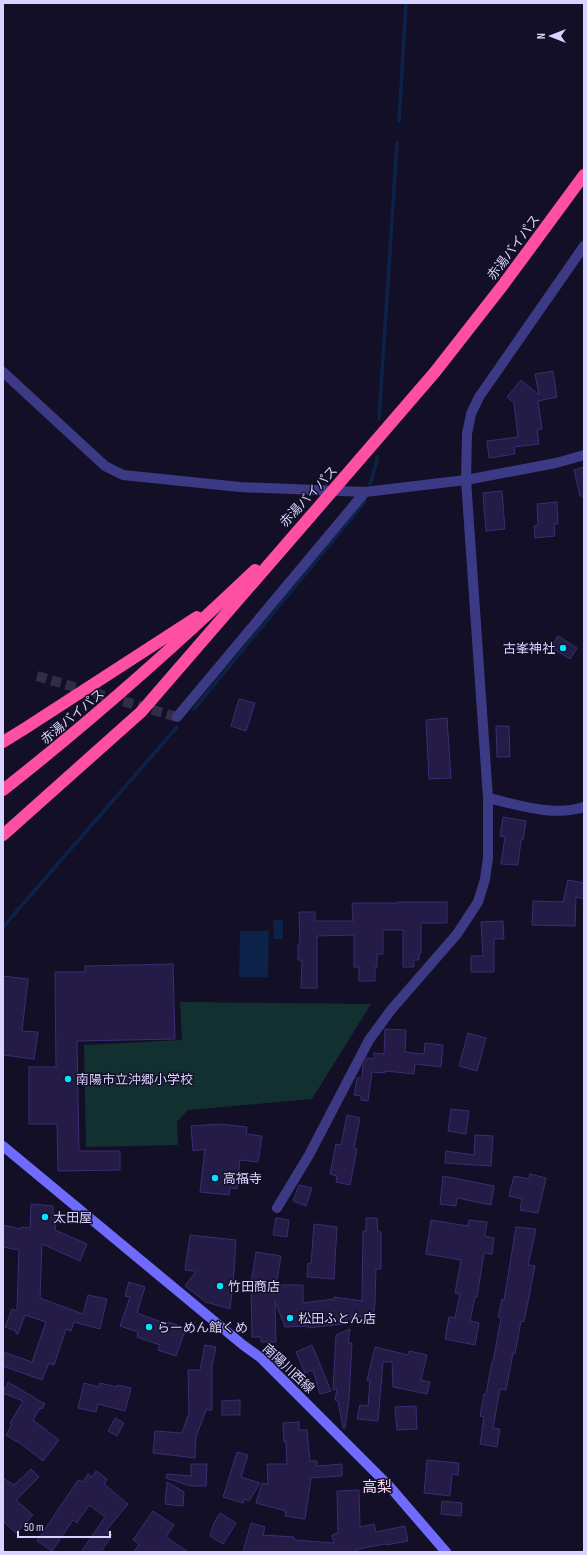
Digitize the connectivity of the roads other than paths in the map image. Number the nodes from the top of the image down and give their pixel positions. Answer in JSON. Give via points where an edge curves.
{"nodes":[{"id":1,"x":584,"y":174,"type":"edge"},
{"id":2,"x":584,"y":246,"type":"edge"},
{"id":3,"x":3,"y":372,"type":"edge"},
{"id":4,"x":584,"y":455,"type":"edge"},
{"id":5,"x":466,"y":480,"type":"junction"},
{"id":6,"x":366,"y":492,"type":"junction"},
{"id":7,"x":309,"y":518,"type":"junction"},
{"id":8,"x":226,"y":598,"type":"junction"},
{"id":9,"x":177,"y":717,"type":"dead end"},
{"id":10,"x":3,"y":742,"type":"edge"},
{"id":11,"x":3,"y":790,"type":"edge"},
{"id":12,"x":488,"y":798,"type":"junction"},
{"id":13,"x":584,"y":807,"type":"edge"},
{"id":14,"x":3,"y":835,"type":"edge"},
{"id":15,"x":3,"y":1146,"type":"edge"},
{"id":16,"x":277,"y":1208,"type":"dead end"},
{"id":17,"x":446,"y":1552,"type":"edge"}],
"edges":[{"from":1,"to":7,"type":"highway","name":"赤湯バイパス","bridge":true,"via":[[503,285],[449,353]]},
{"from":2,"to":5,"type":"street","via":[[478,397],[467,434]]},
{"from":3,"to":6,"type":"street","via":[[105,466],[124,475],[240,487]]},
{"from":4,"to":5,"type":"street","via":[[556,463]]},
{"from":5,"to":6,"type":"street"},
{"from":5,"to":12,"type":"street"},
{"from":6,"to":9,"type":"street"},
{"from":7,"to":8,"type":"highway","name":"赤湯バイパス"},
{"from":7,"to":14,"type":"highway","via":[[141,712]]},
{"from":8,"to":10,"type":"highway"},
{"from":8,"to":11,"type":"highway","name":"赤湯バイパス","via":[[149,669]]},
{"from":12,"to":13,"type":"street","via":[[545,810],[563,811]]},
{"from":12,"to":16,"type":"street","via":[[488,858],[478,902],[458,934],[391,1010],[369,1040],[309,1155]]},
{"from":15,"to":17,"type":"main road","name":"南陽川西線","via":[[261,1358],[390,1487]]}]}
